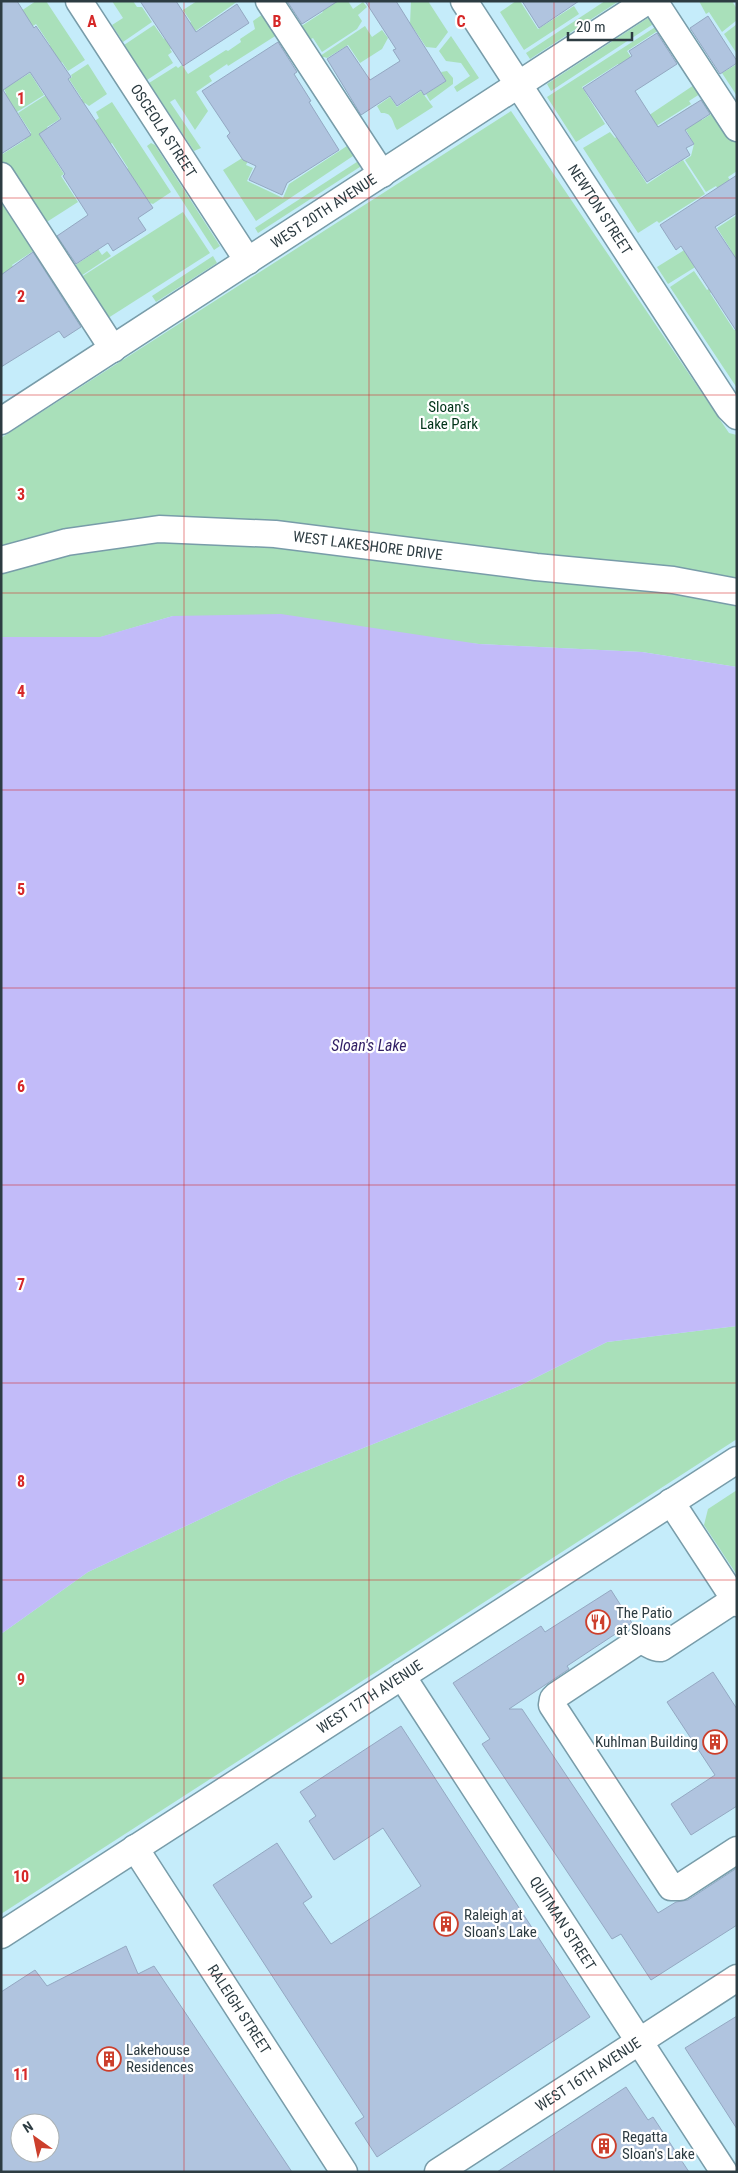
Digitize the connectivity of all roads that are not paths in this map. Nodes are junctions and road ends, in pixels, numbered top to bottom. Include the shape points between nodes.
1 (79, 1) edge
2 (269, 1) edge
3 (464, 1) edge
4 (647, 1) edge
5 (654, 1) edge
6 (519, 85) junction
7 (737, 128) edge
8 (382, 174) junction
9 (1, 176) edge
10 (248, 261) junction
11 (113, 349) junction
12 (737, 416) edge
13 (1, 421) edge
14 (1, 560) edge
15 (737, 592) edge
16 (737, 1460) edge
17 (671, 1502) junction
18 (736, 1601) edge
19 (402, 1676) junction
20 (135, 1848) junction
21 (737, 1850) edge
22 (1, 1935) edge
23 (737, 1978) edge
24 (639, 2041) junction
25 (344, 2172) edge
26 (438, 2172) edge
27 (724, 2172) edge

1 - 10 street, OSCEOLA STREET
2 - 8 street
3 - 6 street, NEWTON STREET
4 - 6 street, WEST 20TH AVENUE
5 - 7 street
6 - 8 street, WEST 20TH AVENUE
6 - 12 street, NEWTON STREET
8 - 10 street, WEST 20TH AVENUE
9 - 11 street
10 - 11 street, WEST 20TH AVENUE
11 - 13 street, WEST 20TH AVENUE
14 - 15 street, WEST LAKESHORE DRIVE via 66,542 159,529 276,534 536,567 672,580
16 - 17 street, WEST 17TH AVENUE
17 - 18 street
17 - 19 street, WEST 17TH AVENUE
18 - 21 street via 661,1648 644,1641 637,1642 557,1695 552,1705 670,1887 680,1887
19 - 20 street, WEST 17TH AVENUE
19 - 24 street, QUITMAN STREET
20 - 22 street, WEST 17TH AVENUE
20 - 25 street, RALEIGH STREET
23 - 24 street, WEST 16TH AVENUE
24 - 26 street, WEST 16TH AVENUE
24 - 27 street, QUITMAN STREET

